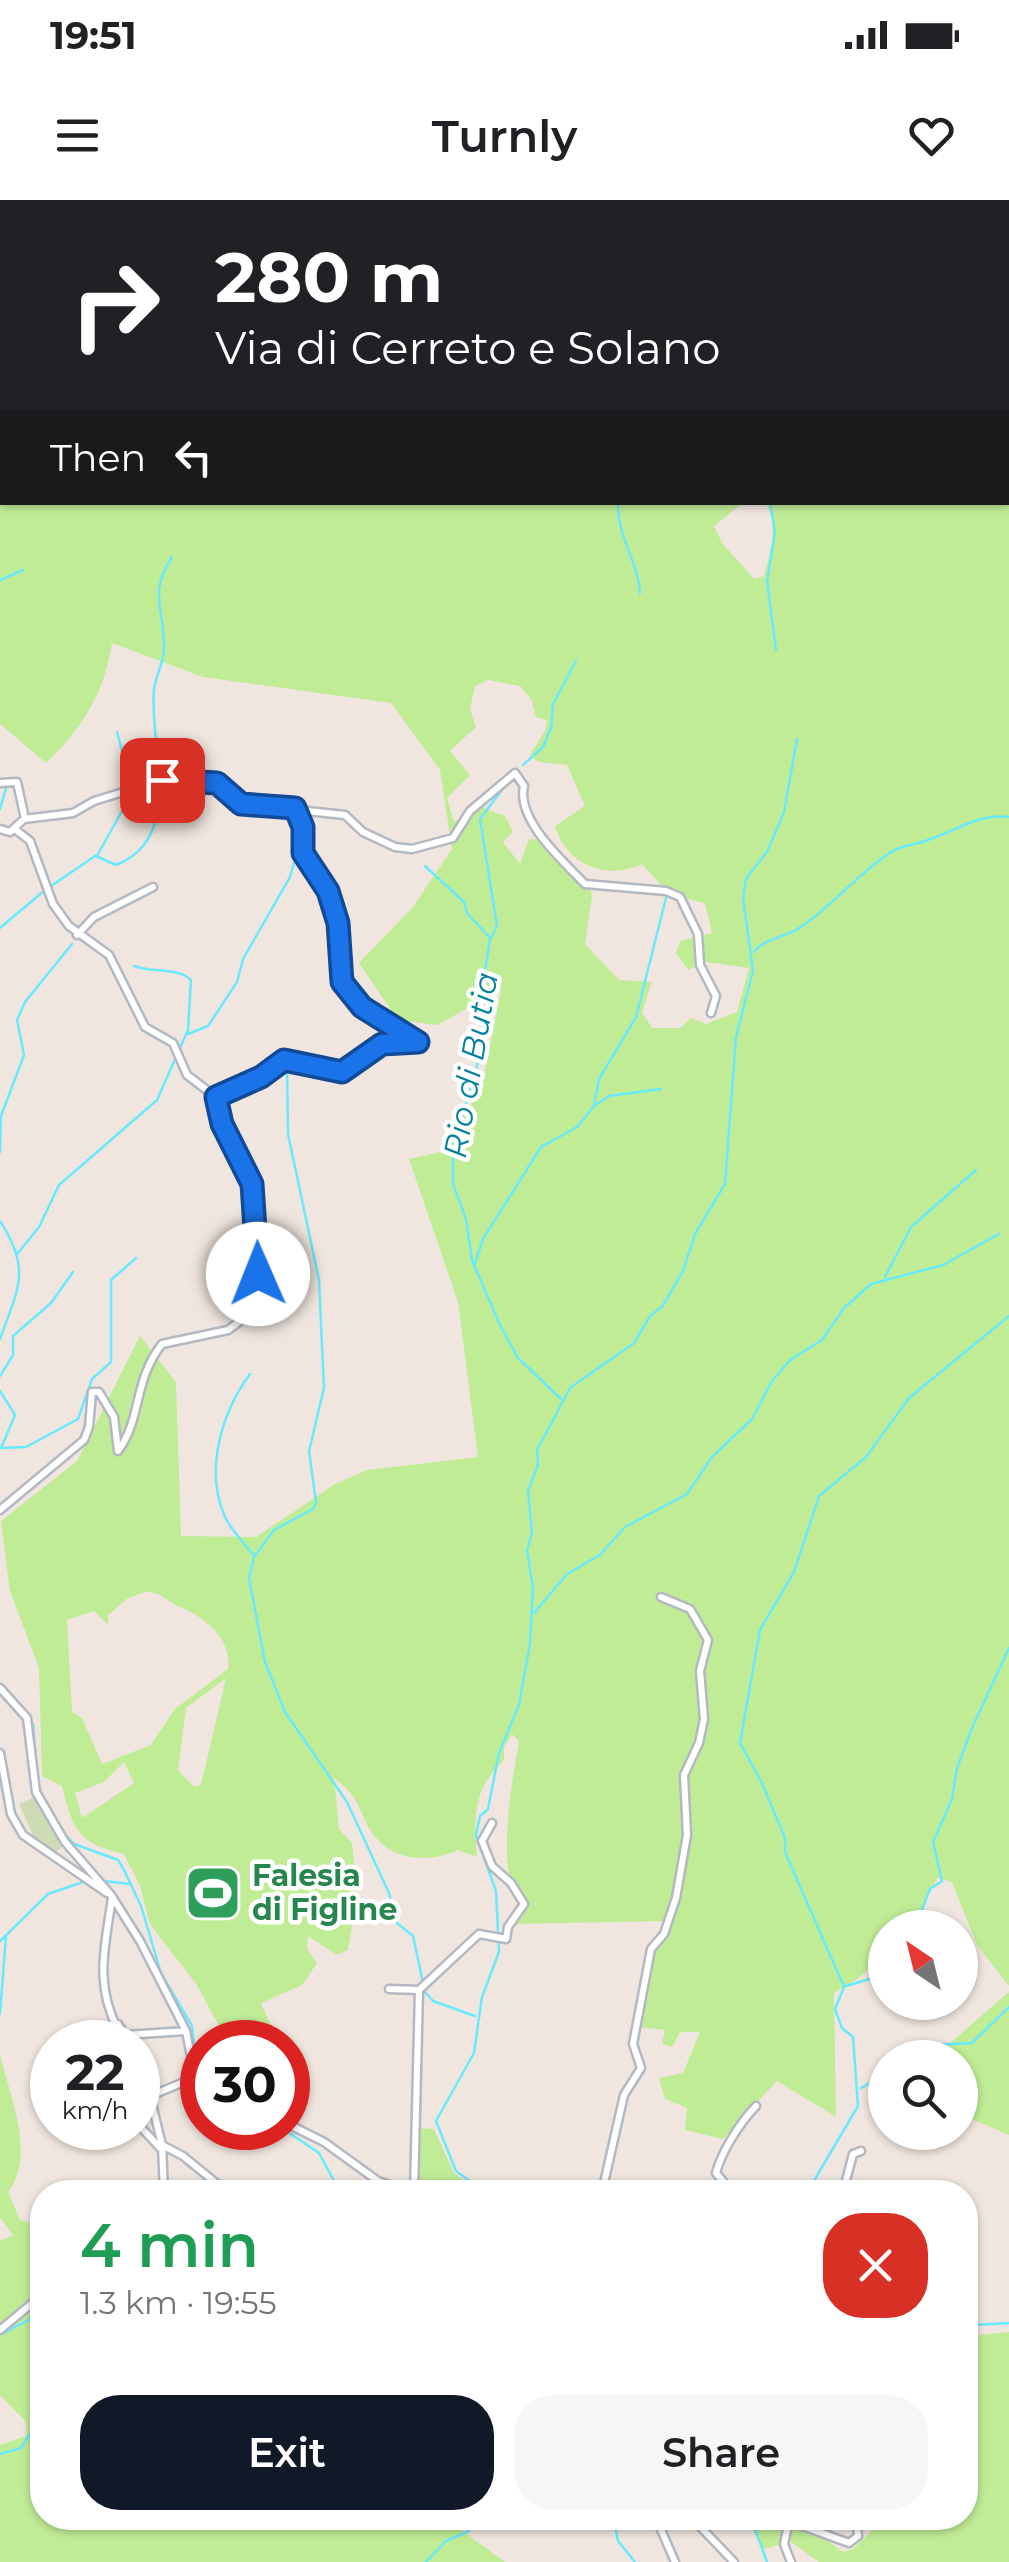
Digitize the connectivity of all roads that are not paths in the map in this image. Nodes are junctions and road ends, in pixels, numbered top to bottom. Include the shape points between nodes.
1 (0, 784) edge
2 (295, 808) junction
3 (25, 819) junction
4 (0, 830) edge
5 (16, 830) junction
6 (153, 887) dead end
7 (77, 934) junction
8 (711, 1013) dead end
9 (216, 1097) junction
10 (0, 1510) edge
11 (661, 1597) dead end
12 (0, 1688) edge
13 (0, 1753) edge
14 (492, 1824) dead end
15 (112, 1896) junction
16 (389, 1989) dead end
17 (419, 1990) junction
18 (113, 2020) edge
19 (180, 2020) edge
20 (756, 2106) dead end
21 (310, 2135) edge
22 (160, 2139) edge
23 (162, 2148) junction
24 (861, 2151) dead end
25 (163, 2180) edge
26 (212, 2180) edge
27 (377, 2180) edge
28 (412, 2180) edge
29 (605, 2180) edge
30 (722, 2180) edge
31 (846, 2180) edge
32 (30, 2304) edge
33 (0, 2330) edge
34 (661, 2530) edge
35 (703, 2530) edge
36 (787, 2530) edge
37 (815, 2530) edge
38 (857, 2530) edge
39 (675, 2562) edge
40 (734, 2562) edge
41 (792, 2562) edge

1 - 3 street via 17,782
2 - 3 street via 241,804 217,783 162,780 73,813
2 - 8 street via 344,815 372,837 412,849 453,838 470,811 515,773 524,786 522,800 547,842 585,884 666,890 680,897 716,996
2 - 9 street via 303,853 334,909 342,982 362,1007 418,1042 382,1044 342,1072 284,1060
3 - 5 street
4 - 5 street
5 - 7 street via 30,841 53,904
6 - 7 street via 94,917
7 - 9 street via 109,955 145,1026 176,1046 187,1075
9 - 10 street via 252,1184 260,1306 228,1330 162,1344 140,1379 131,1426 118,1451 114,1417 99,1392 92,1392 84,1440
11 - 29 street via 690,1609 708,1640 700,1671 704,1718 684,1775 687,1835 676,1898 644,1975 633,2044 641,2068 624,2095
12 - 15 street via 28,1718 36,1792 64,1842
13 - 15 street via 11,1814 23,1835
14 - 17 street via 482,1841 484,1853 522,1898 523,1910 506,1939 479,1934
15 - 18 street via 100,1960
15 - 19 street
16 - 17 street
17 - 28 street
20 - 30 street via 718,2165
21 - 27 street
22 - 23 street
23 - 25 street
23 - 26 street
24 - 31 street via 852,2154
32 - 33 street
34 - 39 street
35 - 40 street
36 - 41 street via 784,2544
37 - 38 street via 849,2543

